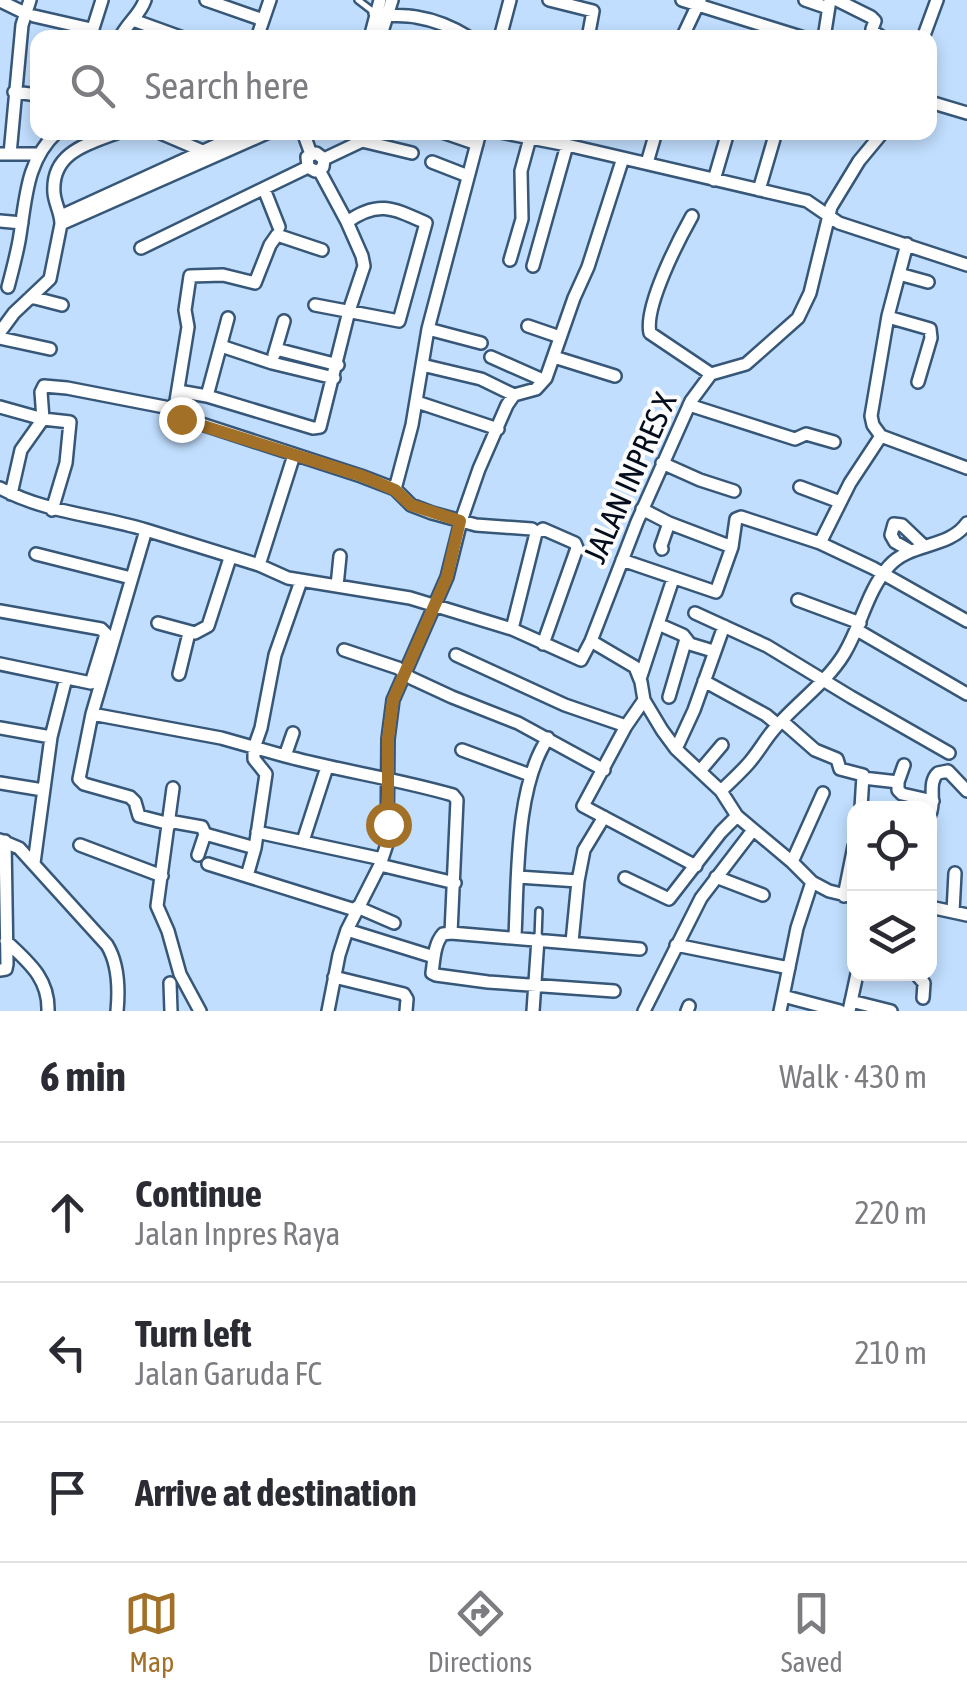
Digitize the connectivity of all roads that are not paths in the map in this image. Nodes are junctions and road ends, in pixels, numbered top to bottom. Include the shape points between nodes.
1 (30, 0) edge
2 (102, 0) edge
3 (145, 0) edge
4 (206, 0) edge
5 (270, 0) edge
6 (358, 0) edge
7 (392, 0) edge
8 (510, 0) edge
9 (548, 0) edge
10 (682, 0) edge
11 (805, 0) edge
12 (936, 0) edge
13 (0, 1) edge
14 (699, 3) edge
15 (831, 3) edge
16 (380, 10) edge
17 (30, 15) junction
18 (132, 20) junction
19 (263, 20) junction
20 (759, 23) junction
21 (81, 30) edge
22 (92, 30) edge
23 (125, 30) edge
24 (160, 30) edge
25 (260, 30) edge
26 (455, 30) edge
27 (502, 30) edge
28 (590, 30) edge
29 (686, 30) edge
30 (757, 30) edge
31 (772, 30) edge
32 (826, 30) edge
33 (874, 30) edge
34 (926, 30) edge
35 (14, 92) junction
36 (30, 93) edge
37 (937, 104) edge
38 (967, 113) edge
39 (50, 140) edge
40 (84, 140) edge
41 (99, 140) edge
42 (177, 140) edge
43 (231, 140) edge
44 (247, 140) edge
45 (306, 140) edge
46 (478, 140) edge
47 (529, 140) edge
48 (542, 140) edge
49 (654, 140) edge
50 (726, 140) edge
51 (774, 140) edge
52 (876, 140) edge
53 (567, 144) junction
54 (82, 147) junction
55 (5, 154) edge
56 (38, 154) junction
57 (209, 154) junction
58 (412, 154) dead end
59 (623, 158) junction
60 (432, 162) dead end
61 (316, 163) junction
62 (647, 163) junction
63 (468, 176) junction
64 (714, 180) junction
65 (264, 189) junction
66 (759, 190) junction
67 (828, 215) junction
68 (692, 216) dead end
69 (61, 220) junction
70 (0, 221) edge
71 (347, 222) junction
72 (22, 223) junction
73 (279, 226) dead end
74 (907, 244) junction
75 (141, 248) dead end
76 (322, 250) dead end
77 (967, 250) edge
78 (510, 260) dead end
79 (964, 264) edge
80 (533, 266) dead end
81 (899, 274) junction
82 (928, 282) dead end
83 (8, 287) dead end
84 (32, 297) junction
85 (315, 304) dead end
86 (62, 305) dead end
87 (350, 310) junction
88 (888, 317) junction
89 (228, 318) dead end
90 (284, 321) dead end
91 (528, 326) dead end
92 (428, 328) junction
93 (0, 335) edge
94 (560, 336) junction
95 (482, 342) dead end
96 (221, 346) junction
97 (50, 349) dead end
98 (276, 349) junction
99 (491, 357) dead end
100 (554, 357) junction
101 (272, 363) junction
102 (338, 365) junction
103 (422, 365) junction
104 (711, 374) junction
105 (615, 376) dead end
106 (334, 378) junction
107 (543, 380) junction
108 (918, 382) dead end
109 (184, 392) dead end
110 (514, 395) junction
111 (206, 396) junction
112 (416, 402) junction
113 (689, 405) junction
114 (0, 407) edge
115 (175, 410) junction
116 (44, 419) junction
117 (498, 428) junction
118 (882, 436) junction
119 (834, 442) dead end
120 (294, 455) junction
121 (662, 463) junction
122 (967, 468) edge
123 (800, 488) dead end
124 (395, 490) junction
125 (6, 491) edge
126 (734, 491) dead end
127 (840, 502) junction
128 (642, 509) junction
129 (52, 510) junction
130 (460, 521) junction
131 (669, 523) junction
132 (965, 528) edge
133 (146, 530) junction
134 (536, 533) junction
135 (820, 543) junction
136 (924, 546) junction
137 (732, 547) junction
138 (662, 549) dead end
139 (909, 550) junction
140 (36, 554) dead end
141 (340, 556) dead end
142 (230, 558) junction
143 (622, 560) junction
144 (259, 566) junction
145 (882, 575) junction
146 (130, 578) junction
147 (673, 579) junction
148 (301, 581) junction
149 (337, 586) junction
150 (798, 600) dead end
151 (435, 606) junction
152 (0, 607) edge
153 (695, 613) dead end
154 (967, 621) edge
155 (158, 623) dead end
156 (658, 624) junction
157 (117, 625) junction
158 (724, 626) junction
159 (858, 627) junction
160 (512, 629) junction
161 (189, 632) junction
162 (686, 639) junction
163 (591, 642) junction
164 (543, 644) junction
165 (344, 650) dead end
166 (713, 651) junction
167 (456, 655) dead end
168 (0, 664) edge
169 (179, 674) dead end
170 (406, 674) junction
171 (66, 678) junction
172 (640, 679) junction
173 (824, 679) junction
174 (704, 680) junction
175 (967, 694) edge
176 (669, 697) dead end
177 (644, 700) junction
178 (92, 714) junction
179 (780, 723) junction
180 (626, 726) junction
181 (0, 728) edge
182 (293, 733) dead end
183 (51, 737) junction
184 (548, 738) junction
185 (722, 745) dead end
186 (254, 748) junction
187 (462, 750) dead end
188 (676, 750) junction
189 (949, 752) dead end
190 (285, 756) junction
191 (904, 765) dead end
192 (327, 767) junction
193 (604, 770) junction
194 (700, 771) junction
195 (530, 775) junction
196 (864, 778) junction
197 (386, 780) junction
198 (898, 782) junction
199 (0, 783) edge
200 (174, 788) dead end
201 (43, 790) junction
202 (721, 791) junction
203 (967, 791) edge
204 (823, 793) dead end
205 (862, 801) edge
206 (916, 801) edge
207 (931, 801) edge
208 (737, 816) junction
209 (604, 817) junction
210 (170, 824) junction
211 (753, 830) junction
212 (257, 832) junction
213 (206, 834) junction
214 (2, 841) edge
215 (302, 841) junction
216 (80, 845) dead end
217 (254, 848) junction
218 (381, 862) junction
219 (792, 862) junction
220 (34, 863) junction
221 (696, 866) junction
222 (954, 873) dead end
223 (162, 876) junction
224 (247, 876) junction
225 (518, 877) junction
226 (716, 877) junction
227 (624, 878) dead end
228 (578, 881) junction
229 (812, 882) junction
230 (455, 883) junction
231 (763, 895) dead end
232 (847, 896) edge
233 (356, 909) junction
234 (937, 909) edge
235 (539, 911) dead end
236 (953, 912) junction
237 (967, 914) edge
238 (394, 923) dead end
239 (347, 930) junction
240 (451, 932) junction
241 (515, 936) junction
242 (538, 939) junction
243 (6, 941) junction
244 (572, 942) junction
245 (676, 945) junction
246 (640, 949) dead end
247 (434, 957) junction
248 (789, 968) junction
249 (0, 970) edge
250 (334, 977) junction
251 (855, 981) edge
252 (922, 981) edge
253 (170, 983) dead end
254 (536, 985) junction
255 (614, 991) dead end
256 (783, 996) junction
257 (923, 998) dead end
258 (850, 1006) edge
259 (48, 1011) edge
260 (117, 1011) edge
261 (171, 1011) edge
262 (200, 1011) edge
263 (328, 1011) edge
264 (406, 1011) edge
265 (534, 1011) edge
266 (644, 1011) edge
267 (780, 1011) edge
268 (840, 1011) edge
269 (890, 1011) edge

1 - 17 street
2 - 22 street
3 - 18 street
4 - 19 street
5 - 19 street
6 - 16 lane
7 - 16 street
8 - 27 street
9 - 28 street via 594,11
10 - 14 street
11 - 15 street
12 - 34 street
13 - 17 street
14 - 20 street
14 - 29 street
15 - 32 street
15 - 33 street via 871,17
16 - 26 street
17 - 21 street
17 - 35 street
18 - 23 street
18 - 24 street
19 - 25 street
20 - 30 street
20 - 31 street
35 - 36 street
35 - 55 street
37 - 38 street
39 - 56 street
40 - 54 street
41 - 54 street
42 - 57 street
43 - 57 street
44 - 57 street
45 - 61 street
46 - 63 street
47 - 78 street via 521,171 522,219
48 - 53 street
49 - 62 street
50 - 64 street
51 - 66 street
52 - 67 street, JALAN INPRES X
53 - 59 street
53 - 80 street
54 - 69 street via 61,160 56,173
55 - 56 street
56 - 72 street
57 - 69 street
58 - 61 street via 362,141
59 - 62 street
59 - 94 street
60 - 63 street
61 - 65 street
61 - 71 street
62 - 64 street
63 - 92 street
64 - 66 street
65 - 73 street
65 - 75 street
66 - 67 street via 807,201
67 - 74 street
67 - 104 street, JALAN INPRES X via 798,318 746,364
68 - 104 street via 648,323 650,333
69 - 84 street via 50,279
70 - 72 street
71 - 87 street via 364,266
71 - 87 street via 377,207 426,226 399,321
72 - 83 street
74 - 79 street
74 - 81 street
76 - 115 street via 277,235 255,283 222,275 189,278
77 - 79 street
81 - 82 street
81 - 88 street
84 - 86 street
84 - 93 street
85 - 87 street
87 - 102 street
88 - 108 street via 932,333
88 - 118 street via 871,416
89 - 96 street
90 - 98 street
91 - 94 street
92 - 95 street
92 - 103 street
93 - 97 street
94 - 100 street
96 - 101 street
96 - 111 street
98 - 101 street
98 - 102 street
99 - 107 street
100 - 105 street
100 - 107 street
101 - 106 street
102 - 106 street
103 - 110 street
103 - 112 street
104 - 113 street, JALAN INPRES X
106 - 111 street via 317,428
107 - 110 street
109 - 111 street
110 - 117 street
112 - 117 street
112 - 124 street
113 - 119 street via 795,440 806,434
113 - 121 street, JALAN INPRES X
114 - 116 street
115 - 116 street via 44,386
115 - 120 street via 181,419
116 - 125 street via 21,450
116 - 129 street via 70,423
117 - 130 street
118 - 122 street
118 - 127 street
120 - 124 street
120 - 144 street
121 - 126 street
121 - 128 street, JALAN INPRES X
123 - 127 street
124 - 130 street via 411,505
125 - 129 street
127 - 135 street
128 - 131 street
128 - 143 street, JALAN INPRES X
129 - 133 street
130 - 134 street
130 - 151 street
131 - 137 street
131 - 138 street
132 - 136 street
133 - 142 street
133 - 146 street
134 - 160 street
134 - 164 street via 543,529 578,548
135 - 137 street via 741,516
135 - 145 street
136 - 139 street
136 - 139 street via 898,522 891,535
137 - 147 street via 716,592
139 - 145 street
140 - 146 street
141 - 149 street
142 - 144 street
142 - 161 street via 208,626
143 - 147 street
143 - 163 street, JALAN INPRES X
144 - 148 street
145 - 154 street
145 - 159 street
146 - 157 street
147 - 156 street
148 - 149 street
148 - 186 street
149 - 151 street
150 - 159 street
151 - 160 street
151 - 170 street
152 - 157 street
152 - 171 street via 104,630 93,681
153 - 158 street
155 - 161 street
156 - 162 street
156 - 172 street
157 - 178 street
158 - 166 street
158 - 173 street
159 - 173 street
159 - 175 street
160 - 164 street
161 - 169 street
162 - 166 street
162 - 176 street
163 - 164 street via 581,660
163 - 172 street via 635,667
165 - 170 street
166 - 174 street
167 - 180 street
168 - 171 street
170 - 184 street
170 - 197 street via 391,710
171 - 183 street
172 - 177 street
173 - 179 street
173 - 189 street
174 - 179 street
174 - 188 street
177 - 180 street
177 - 188 street
178 - 186 street
178 - 210 street via 80,782 130,797 139,816
179 - 196 street via 837,758 840,769
179 - 202 street
180 - 193 street
181 - 183 street
182 - 190 street
183 - 201 street
184 - 193 street
184 - 195 street
185 - 194 street
186 - 190 street
186 - 212 street via 254,760 266,774
187 - 195 street
188 - 194 street
190 - 192 street
191 - 198 street
192 - 197 street
192 - 215 street
193 - 209 street via 584,806
194 - 202 street
195 - 225 street
196 - 198 street
196 - 205 street
197 - 218 street
197 - 230 street via 457,800
198 - 206 street via 898,790
199 - 201 street
200 - 210 street
201 - 220 street
202 - 208 street
203 - 207 street via 948,772 938,773
204 - 219 street
208 - 211 street
208 - 221 street
209 - 221 street
209 - 228 street via 584,850
210 - 213 street via 202,827
210 - 223 street
211 - 219 street
211 - 226 street
212 - 215 street
212 - 217 street
213 - 217 street
213 - 224 street via 203,859
214 - 220 street
214 - 243 street
215 - 218 street
216 - 223 street
217 - 224 street
218 - 230 street
218 - 233 street
219 - 229 street
220 - 260 street via 112,954
221 - 227 street via 669,899
222 - 236 street
223 - 262 street via 158,912
224 - 233 street
225 - 228 street
225 - 241 street
226 - 231 street
226 - 245 street
228 - 244 street
229 - 232 street
229 - 248 street
230 - 240 street
233 - 238 street
233 - 239 street
234 - 236 street
235 - 242 lane
236 - 237 street
239 - 247 street
239 - 250 street
240 - 241 street
240 - 247 street via 438,939
241 - 242 street
242 - 244 street
242 - 254 street
243 - 249 street via 7,964
243 - 259 street via 43,981
244 - 246 street
245 - 248 street
245 - 266 street
247 - 254 street via 436,975
248 - 256 street
250 - 263 street
250 - 264 street via 404,994
251 - 258 street
252 - 257 street
253 - 261 street
254 - 255 street
254 - 265 street
256 - 267 street
256 - 268 street
258 - 269 street

